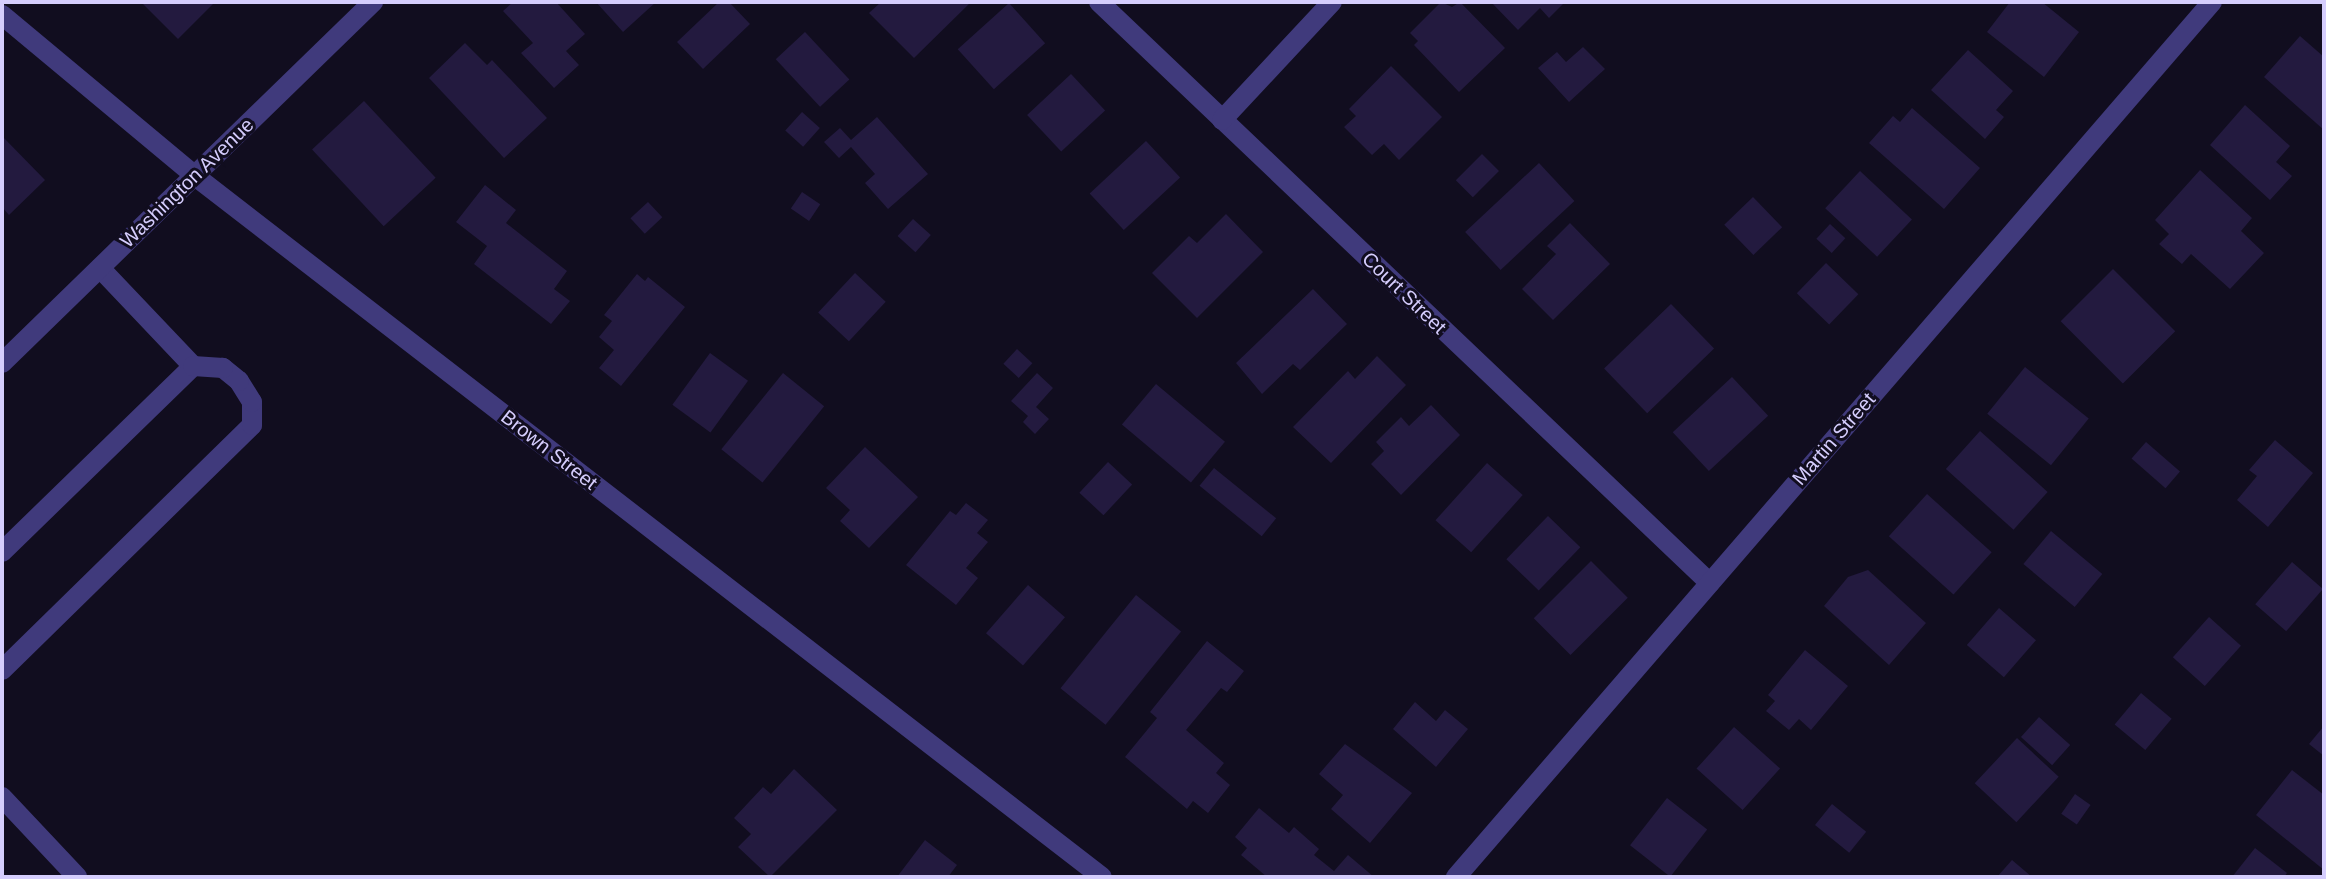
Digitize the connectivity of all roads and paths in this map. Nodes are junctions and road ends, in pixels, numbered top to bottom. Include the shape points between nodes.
1 (373, 2) edge
2 (1099, 2) edge
3 (1332, 2) edge
4 (2212, 2) edge
5 (2, 15) edge
6 (1222, 120) junction
7 (195, 176) junction
8 (100, 268) junction
9 (2, 363) edge
10 (193, 366) junction
11 (2, 552) edge
12 (1710, 583) junction
13 (2, 670) edge
14 (2, 797) edge
15 (77, 877) edge
16 (1102, 877) edge
17 (1456, 877) edge

1 - 7 street, Washington Avenue
2 - 6 street, Court Street
3 - 6 street
4 - 12 street, Martin Street
5 - 7 street, Brown Street
6 - 12 street, Court Street
7 - 8 street, Washington Avenue
7 - 16 street, Brown Street
8 - 9 street, Washington Avenue
8 - 10 street
10 - 11 street
10 - 13 street via 223,368 239,381 252,402 252,425
12 - 17 street, Martin Street
14 - 15 street

